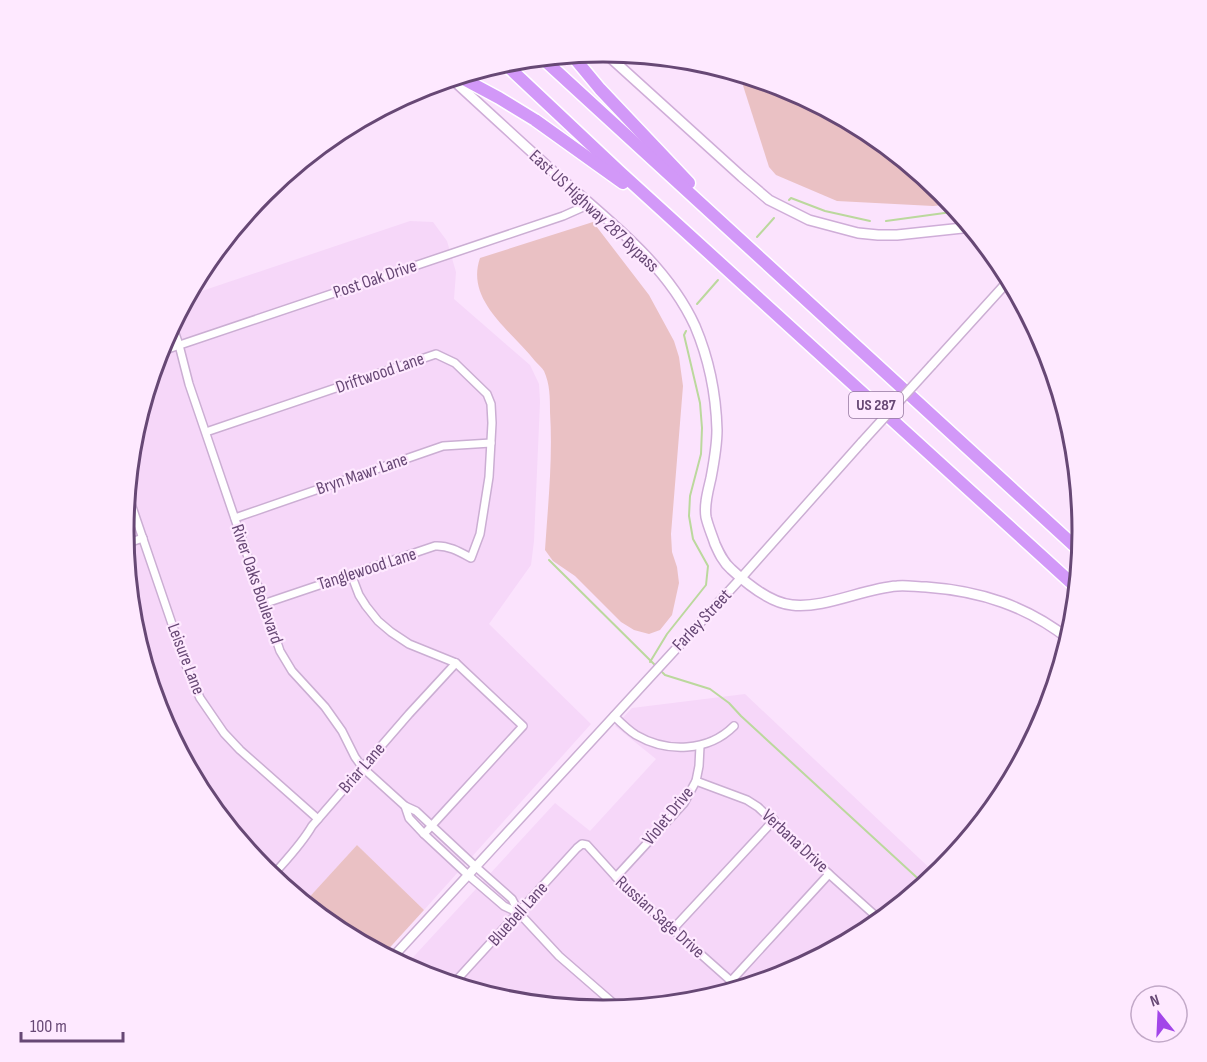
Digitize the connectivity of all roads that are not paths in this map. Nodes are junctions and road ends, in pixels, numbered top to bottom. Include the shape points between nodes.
1 (615, 62) edge
2 (578, 63) edge
3 (550, 65) edge
4 (513, 71) edge
5 (468, 81) edge
6 (458, 84) edge
7 (590, 204) junction
8 (675, 220) junction
9 (721, 223) junction
10 (962, 228) edge
11 (1004, 286) edge
12 (176, 337) edge
13 (179, 345) junction
14 (171, 348) edge
15 (206, 432) junction
16 (491, 442) junction
17 (135, 514) edge
18 (235, 518) junction
19 (143, 538) junction
20 (134, 541) edge
21 (1073, 541) edge
22 (471, 558) joint
23 (351, 574) junction
24 (742, 577) junction
25 (1070, 582) edge
26 (263, 604) junction
27 (1061, 634) edge
28 (456, 663) junction
29 (614, 716) junction
30 (734, 726) dead end
31 (700, 746) junction
32 (363, 768) junction
33 (696, 781) junction
34 (405, 806) junction
35 (318, 819) junction
36 (774, 820) junction
37 (433, 826) junction
38 (424, 834) junction
39 (582, 844) joint
40 (476, 867) junction
41 (278, 869) edge
42 (829, 873) junction
43 (468, 875) junction
44 (616, 878) junction
45 (519, 913) junction
46 (874, 914) edge
47 (673, 930) junction
48 (397, 952) edge
49 (459, 978) edge
50 (731, 981) joint
51 (609, 1000) edge

1 - 10 main road via 769,200 809,220 878,235
2 - 9 highway via 712,206
3 - 9 highway, US 287
4 - 8 highway, US 287
5 - 8 highway via 535,120
6 - 7 main road, East US Highway 287 Bypass
7 - 13 street, Post Oak Drive
7 - 24 main road, East US Highway 287 Bypass via 656,267 695,327 710,370 717,430 706,516 720,555
8 - 25 highway, US 287
9 - 21 highway, US 287
11 - 24 street, Farley Street, bridge
12 - 13 street, River Oaks Boulevard
13 - 14 street, Post Oak Drive
13 - 15 street, River Oaks Boulevard
15 - 16 street, Driftwood Lane via 436,354 455,363 487,394 492,415
15 - 18 street, River Oaks Boulevard
16 - 18 street, Bryn Mawr Lane via 443,446
16 - 22 street, Driftwood Lane via 480,534
17 - 19 street, Leisure Lane
18 - 26 street, River Oaks Boulevard
19 - 20 street
19 - 35 street, Leisure Lane via 200,698 240,750
22 - 23 street, Tanglewood Lane via 435,546
23 - 26 street, Tanglewood Lane
23 - 28 street via 359,595 378,621 409,644
24 - 27 main road, East US Highway 287 Bypass via 764,595 793,605 899,586 951,589 1008,603
24 - 29 street, Farley Street
26 - 32 street, River Oaks Boulevard via 287,664 325,707
28 - 32 street, Briar Lane
28 - 37 street via 523,726
29 - 31 street via 651,742
29 - 40 street, Farley Street
30 - 31 street
31 - 33 street, Violet Drive
32 - 34 street, River Oaks Boulevard
32 - 35 street, Briar Lane
33 - 36 street, Verbana Drive via 747,800
33 - 44 street, Violet Drive via 684,803
34 - 37 street, River Oaks Boulevard
34 - 38 street, River Oaks Boulevard via 409,818
35 - 41 street, Briar Lane
36 - 42 street, Verbana Drive
36 - 47 street
37 - 38 street
37 - 40 street, River Oaks Boulevard
38 - 43 street, River Oaks Boulevard
39 - 44 street, Russian Sage Drive
39 - 45 street, Bluebell Lane
40 - 43 street, Farley Street
40 - 45 street, River Oaks Boulevard via 512,899
42 - 46 street, Verbana Drive
42 - 50 street
43 - 45 street, River Oaks Boulevard via 504,906
43 - 48 street, Farley Street
44 - 47 street, Russian Sage Drive
45 - 49 street, Bluebell Lane
45 - 51 street, River Oaks Boulevard via 559,956
47 - 50 street, Russian Sage Drive

